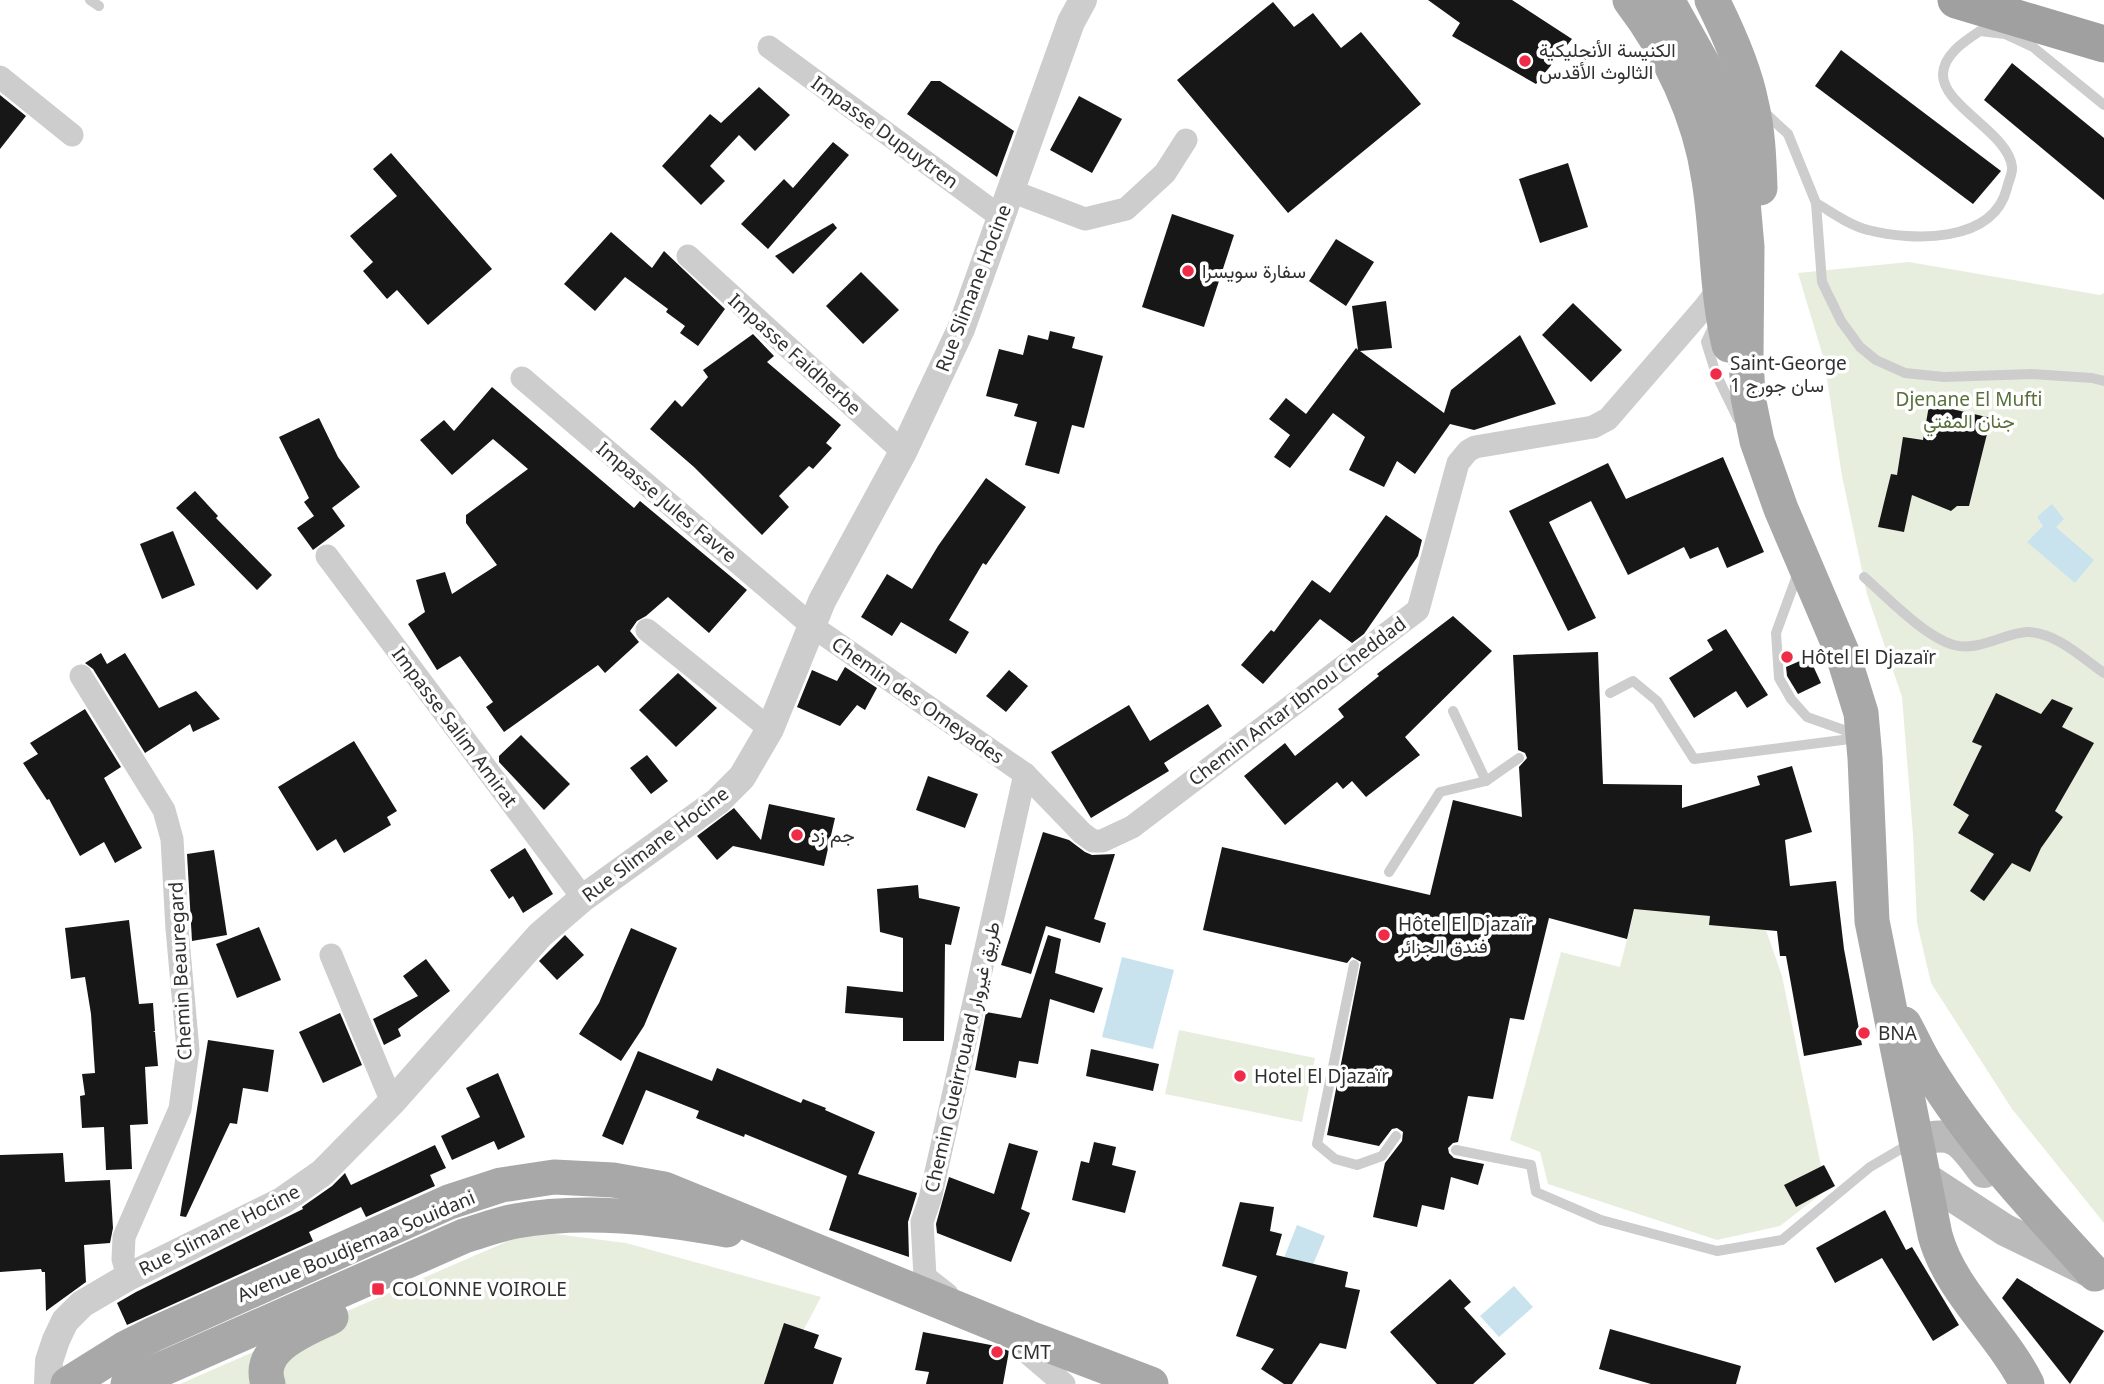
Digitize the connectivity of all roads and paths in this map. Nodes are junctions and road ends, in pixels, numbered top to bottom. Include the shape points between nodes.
1 (1083, 0) edge
2 (1630, 0) edge
3 (1667, 0) edge
4 (1712, 0) edge
5 (1956, 0) edge
6 (2032, 0) edge
7 (2104, 23) edge
8 (2104, 44) edge
9 (769, 47) dead end
10 (0, 77) edge
11 (1751, 100) junction
12 (2104, 105) edge
13 (72, 135) dead end
14 (1186, 140) dead end
15 (1011, 191) junction
16 (1816, 204) junction
17 (1002, 218) junction
18 (688, 256) dead end
19 (1722, 296) junction
20 (522, 378) dead end
21 (2104, 381) edge
22 (1748, 397) junction
23 (902, 452) junction
24 (1767, 471) junction
25 (327, 555) dead end
26 (1803, 559) junction
27 (1864, 577) dead end
28 (812, 626) junction
29 (647, 631) dead end
30 (2104, 673) edge
31 (80, 676) dead end
32 (1610, 693) dead end
33 (1454, 711) dead end
34 (769, 729) junction
35 (1864, 737) junction
36 (1519, 758) dead end
37 (1025, 774) junction
38 (1486, 781) junction
39 (1389, 872) dead end
40 (583, 898) junction
41 (331, 955) dead end
42 (1879, 963) junction
43 (1354, 965) dead end
44 (392, 1102) junction
45 (1396, 1136) dead end
46 (1917, 1140) junction
47 (1456, 1150) dead end
48 (1922, 1176) junction
49 (450, 1242) junction
50 (792, 1242) junction
51 (128, 1277) junction
52 (2099, 1277) edge
53 (976, 1315) junction
54 (1027, 1337) junction
55 (48, 1384) edge
56 (68, 1384) edge
57 (128, 1384) edge
58 (268, 1384) edge
59 (1063, 1384) edge
60 (1152, 1384) edge
61 (2026, 1384) edge

1 - 15 street, Rue Slimane Hocine
2 - 19 main road via 1675,76 1701,141
3 - 22 main road via 1704,66 1738,161 1747,247
4 - 11 main road
5 - 8 highway
6 - 7 highway
9 - 17 street, Impasse Dupuytren
10 - 13 street
11 - 16 lane via 1788,134
11 - 22 main road via 1758,139 1762,240 1758,338
12 - 16 lane via 2033,47 2005,34 1980,31 1960,44 1948,59 1943,76 1951,95 2001,143 2012,167 2004,200 1989,217 1947,236 1895,236 1864,230
14 - 15 street via 1165,173 1126,209 1085,219
15 - 17 street, Rue Slimane Hocine
16 - 21 lane via 1822,282 1841,321 1875,360 1905,373 1944,377 2032,374
17 - 23 street, Rue Slimane Hocine via 961,329
18 - 23 street, Impasse Faidherbe
19 - 22 main road via 1728,342
19 - 24 lane via 1706,342 1716,374
19 - 37 street, Chemin Antar Ibnou Cheddad via 1704,308 1608,419 1592,427 1468,451 1458,463 1418,610 1132,827 1093,841
20 - 28 street, Impasse Jules Favre
22 - 24 main road
23 - 28 street, Rue Slimane Hocine
24 - 26 main road
25 - 40 street, Impasse Salim Amirat
26 - 35 main road via 1851,675
26 - 35 lane via 1776,633 1779,678 1807,717
27 - 30 lane via 1935,638 1957,646 1977,645 2026,632 2063,643
28 - 34 street, Rue Slimane Hocine
28 - 37 street, Chemin des Omeyades
29 - 34 street
31 - 51 street, Chemin Beauregard via 164,810 172,839 188,1050 180,1110 124,1237
32 - 35 lane via 1633,681 1657,701 1695,759
33 - 38 lane
34 - 40 street, Rue Slimane Hocine via 742,777 718,801
35 - 42 main road via 1869,892
36 - 38 lane
37 - 53 street, Chemin Gueirrouard طريق غيروار via 922,1222 925,1277
38 - 39 lane via 1440,792
40 - 44 street, Rue Slimane Hocine via 540,935
41 - 44 street
42 - 46 main road
42 - 52 main road via 1899,1015 1931,1073 2002,1169
43 - 45 lane via 1317,1144 1335,1159 1357,1165 1382,1156
44 - 51 street, Rue Slimane Hocine via 322,1173 282,1201
46 - 47 lane via 1870,1167 1782,1241 1717,1251 1601,1220 1536,1192 1531,1165
46 - 48 main road
46 - 52 main road via 1938,1135 1957,1141 2017,1211
48 - 52 main road via 2005,1230
48 - 61 main road via 1943,1258
49 - 50 main road, Avenue Boudjemaa Souidani via 516,1221 566,1216 653,1218
49 - 57 main road, Avenue Boudjemaa Souidani
49 - 58 main road via 414,1274 290,1338 268,1360
50 - 53 main road
50 - 56 main road, Avenue Boudjemaa Souidani via 664,1189 614,1180 554,1177 501,1185 449,1202 154,1334
51 - 55 street, Rue Slimane Hocine via 82,1304 65,1321 50,1361
53 - 54 main road
54 - 59 street via 1030,1355
54 - 60 main road

